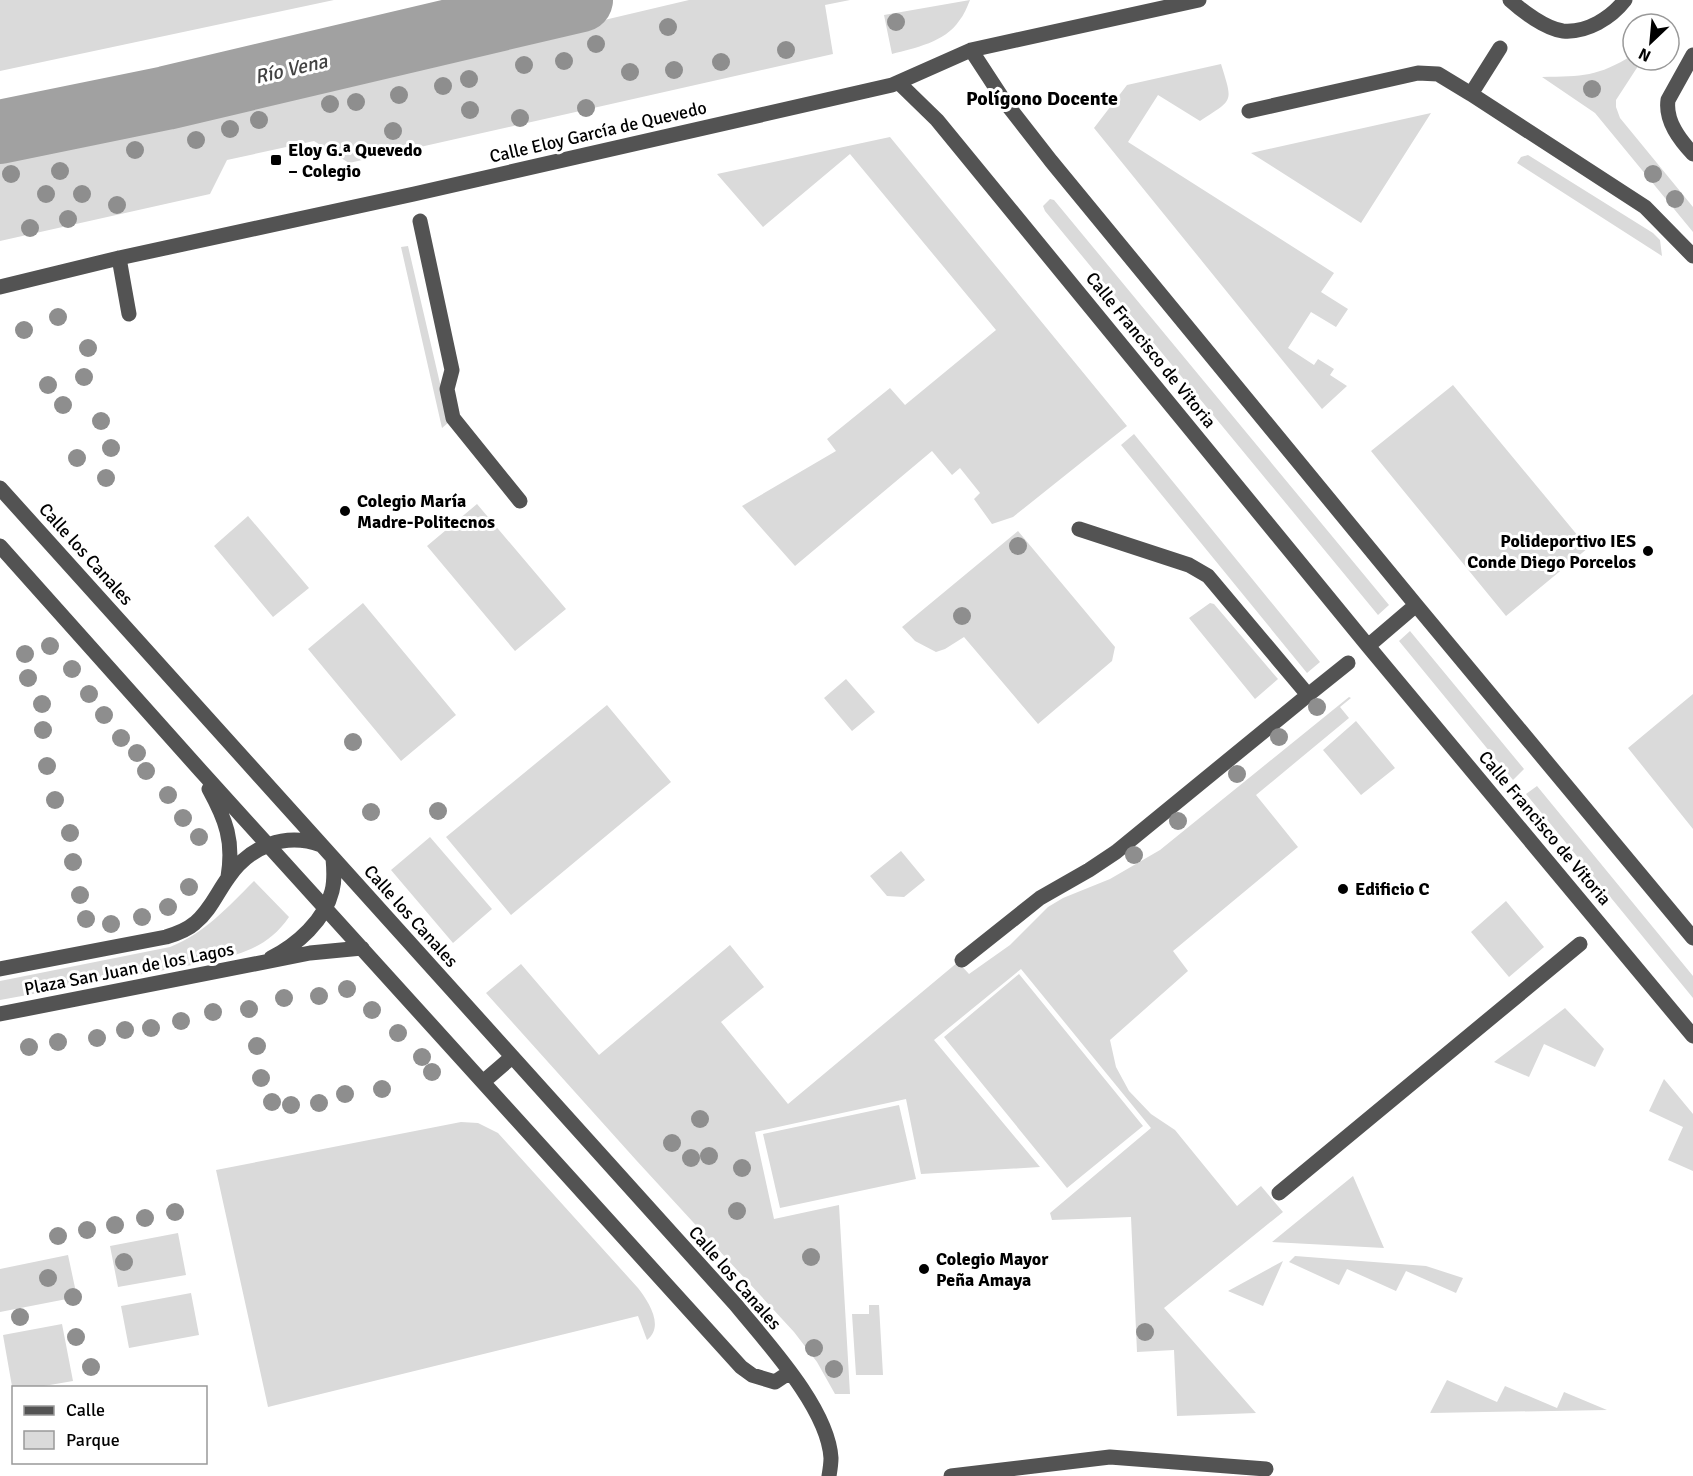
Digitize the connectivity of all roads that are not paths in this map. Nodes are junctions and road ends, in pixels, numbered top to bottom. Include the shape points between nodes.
1 (1199, 0) edge
2 (1510, 0) edge
3 (1625, 0) edge
4 (1500, 48) dead end
5 (971, 50) junction
6 (1693, 55) edge
7 (899, 83) junction
8 (1471, 94) junction
9 (1249, 111) dead end
10 (1693, 154) edge
11 (420, 221) dead end
12 (1693, 256) edge
13 (119, 258) junction
14 (0, 287) edge
15 (129, 314) dead end
16 (0, 488) edge
17 (520, 501) dead end
18 (1079, 530) dead end
19 (0, 546) edge
20 (1416, 605) junction
21 (1368, 646) junction
22 (1348, 663) dead end
23 (1308, 695) junction
24 (200, 770) junction
25 (267, 844) junction
26 (321, 845) junction
27 (333, 858) junction
28 (228, 877) junction
29 (326, 907) junction
30 (1693, 938) edge
31 (1580, 944) dead end
32 (362, 948) junction
33 (962, 960) dead end
34 (265, 962) junction
35 (0, 969) edge
36 (0, 1014) edge
37 (1693, 1036) edge
38 (512, 1057) junction
39 (483, 1082) junction
40 (1279, 1193) dead end
41 (790, 1372) junction
42 (1266, 1469) dead end
43 (829, 1476) edge
44 (951, 1476) edge

1 - 5 street, Calle Eloy García de Quevedo
2 - 3 street via 1523,12 1563,31 1590,28
4 - 8 street
5 - 7 street, Calle Eloy García de Quevedo
5 - 20 street via 1051,161
6 - 10 street via 1667,108 1682,142
7 - 13 street, Calle Eloy García de Quevedo
7 - 21 street, Calle Francisco de Vitoria via 937,120
8 - 9 street via 1438,74 1418,73
8 - 12 street via 1645,207
11 - 17 street via 452,370 447,389 453,418
13 - 14 street, Calle Eloy García de Quevedo
13 - 15 street
16 - 26 street, Calle los Canales
18 - 23 street via 1190,565 1208,576
19 - 24 street
20 - 21 street
20 - 30 street
21 - 37 street, Calle Francisco de Vitoria
22 - 23 street
23 - 33 street via 1116,852 1040,898
24 - 25 street
24 - 28 street, Plaza San Juan de los Lagos via 230,837
25 - 26 street, Plaza San Juan de los Lagos via 293,839
25 - 28 street, Plaza San Juan de los Lagos
25 - 29 street
26 - 27 street, Calle los Canales
27 - 29 street, Plaza San Juan de los Lagos via 333,884
27 - 38 street, Calle los Canales
28 - 35 street, Plaza San Juan de los Lagos via 207,910 181,932
29 - 32 street
29 - 34 street, Plaza San Juan de los Lagos via 302,936
31 - 40 street
32 - 34 street, Plaza San Juan de los Lagos
32 - 39 street
34 - 36 street, Plaza San Juan de los Lagos
38 - 39 street
38 - 41 street, Calle los Canales via 736,1305
39 - 41 street via 741,1367 775,1382
41 - 43 street, Calle los Canales via 828,1439
42 - 44 street via 1110,1457

